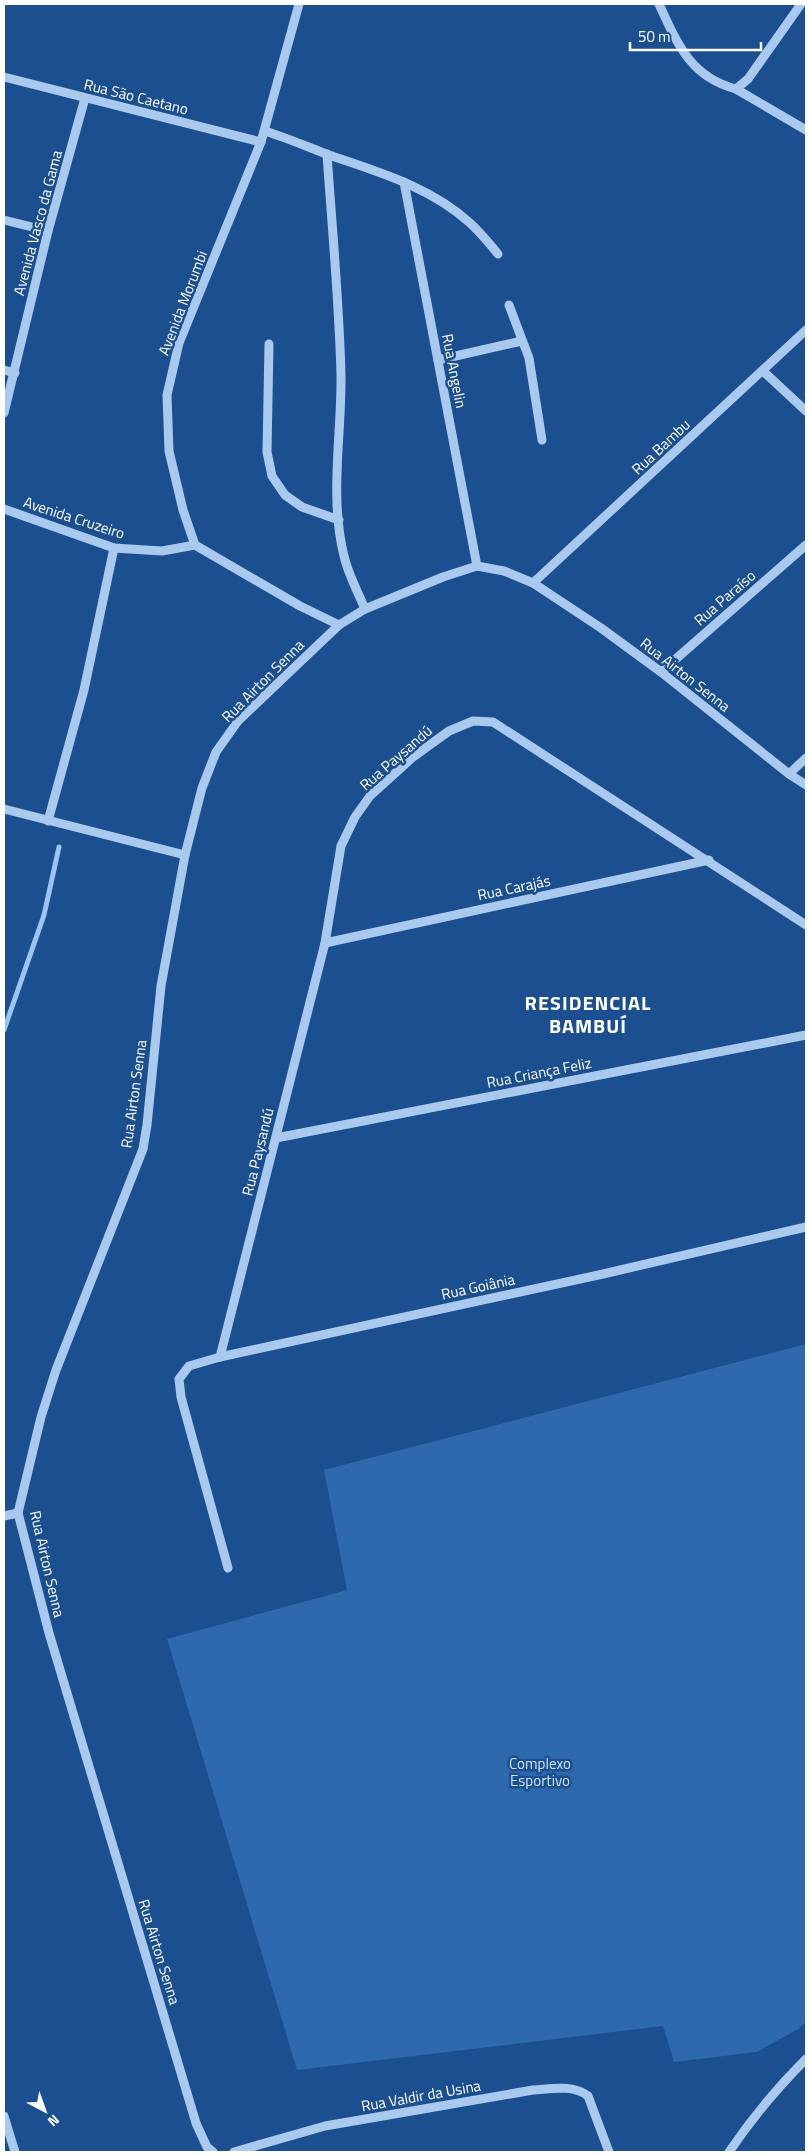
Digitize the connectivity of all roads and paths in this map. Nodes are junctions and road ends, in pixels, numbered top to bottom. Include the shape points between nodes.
1 (299, 4) edge
2 (659, 4) edge
3 (801, 4) edge
4 (4, 77) edge
5 (736, 88) junction
6 (85, 98) junction
7 (806, 130) edge
8 (265, 131) junction
9 (261, 142) junction
10 (326, 154) junction
11 (404, 182) junction
12 (4, 220) edge
13 (48, 231) junction
14 (498, 254) dead end
15 (509, 305) dead end
16 (806, 330) edge
17 (522, 341) junction
18 (269, 344) dead end
19 (438, 360) junction
20 (4, 370) edge
21 (763, 371) junction
22 (15, 373) junction
23 (806, 411) edge
24 (4, 413) edge
25 (542, 440) dead end
26 (4, 509) edge
27 (339, 520) junction
28 (195, 545) junction
29 (806, 545) edge
30 (114, 548) junction
31 (477, 566) junction
32 (534, 583) junction
33 (365, 609) junction
34 (340, 625) junction
35 (661, 672) junction
36 (806, 758) edge
37 (789, 774) junction
38 (806, 785) edge
39 (4, 809) edge
40 (48, 821) junction
41 (185, 855) junction
42 (709, 860) junction
43 (806, 925) edge
44 (325, 943) junction
45 (806, 1035) edge
46 (276, 1138) junction
47 (806, 1227) edge
48 (220, 1357) junction
49 (18, 1513) junction
50 (4, 1516) edge
51 (228, 1568) dead end
52 (806, 2060) edge
53 (4, 2116) edge
54 (15, 2152) edge
55 (213, 2152) edge
56 (234, 2152) edge
57 (609, 2152) edge
58 (729, 2152) edge

1 - 8 street, Avenida Morumbi
2 - 5 street via 680,48 695,66 718,84
3 - 5 street via 748,79
4 - 6 street, Rua São Caetano
5 - 7 street
6 - 9 street, Rua São Caetano
6 - 13 street, Avenida Vasco da Gama
8 - 9 street, Avenida Morumbi
8 - 10 street
9 - 28 street, Avenida Morumbi via 179,343 167,395 169,451
10 - 11 street
10 - 27 street via 339,316
11 - 14 street via 437,199 469,222
11 - 19 street, Rua Angelin
12 - 13 street
13 - 22 street, Avenida Vasco da Gama
15 - 17 street
16 - 21 street, Rua Bambu
17 - 19 street
17 - 25 street via 529,358
18 - 27 street via 267,452 272,476 285,495 302,507
19 - 31 street, Rua Angelin
20 - 22 street
21 - 23 street
21 - 32 street, Rua Bambu
22 - 24 street, Avenida Vasco da Gama
26 - 30 street, Avenida Cruzeiro
27 - 33 street via 344,556
28 - 30 street, Avenida Cruzeiro via 162,550
28 - 34 street via 300,606
29 - 35 street, Rua Paraíso
30 - 40 street via 84,690
31 - 32 street, Rua Airton Senna via 504,571
31 - 33 street, Rua Airton Senna
32 - 35 street, Rua Airton Senna
33 - 34 street, Rua Airton Senna
34 - 41 street, Rua Airton Senna via 238,721 216,752 202,788
35 - 37 street, Rua Airton Senna
36 - 37 street
37 - 38 street, Rua Airton Senna
39 - 40 street
40 - 41 street
41 - 49 street, Rua Airton Senna via 161,986 143,1148 56,1370
42 - 43 street, Rua Paysandú
42 - 44 street, Rua Carajás
42 - 44 street, Rua Paysandú via 493,722 473,721 449,731 413,757 370,796 355,817 341,846
44 - 46 street, Rua Paysandú
45 - 46 street, Rua Criança Feliz
46 - 48 street, Rua Paysandú
47 - 48 street, Rua Goiânia
48 - 51 street, Rua Goiânia via 189,1366 179,1378 181,1396
49 - 50 street
49 - 55 street, Rua Airton Senna via 50,1633 196,2123 207,2147
52 - 58 street via 759,2109
53 - 54 street
56 - 57 street, Rua Valdir da Usina via 325,2126 533,2090 572,2089 584,2093 591,2100

